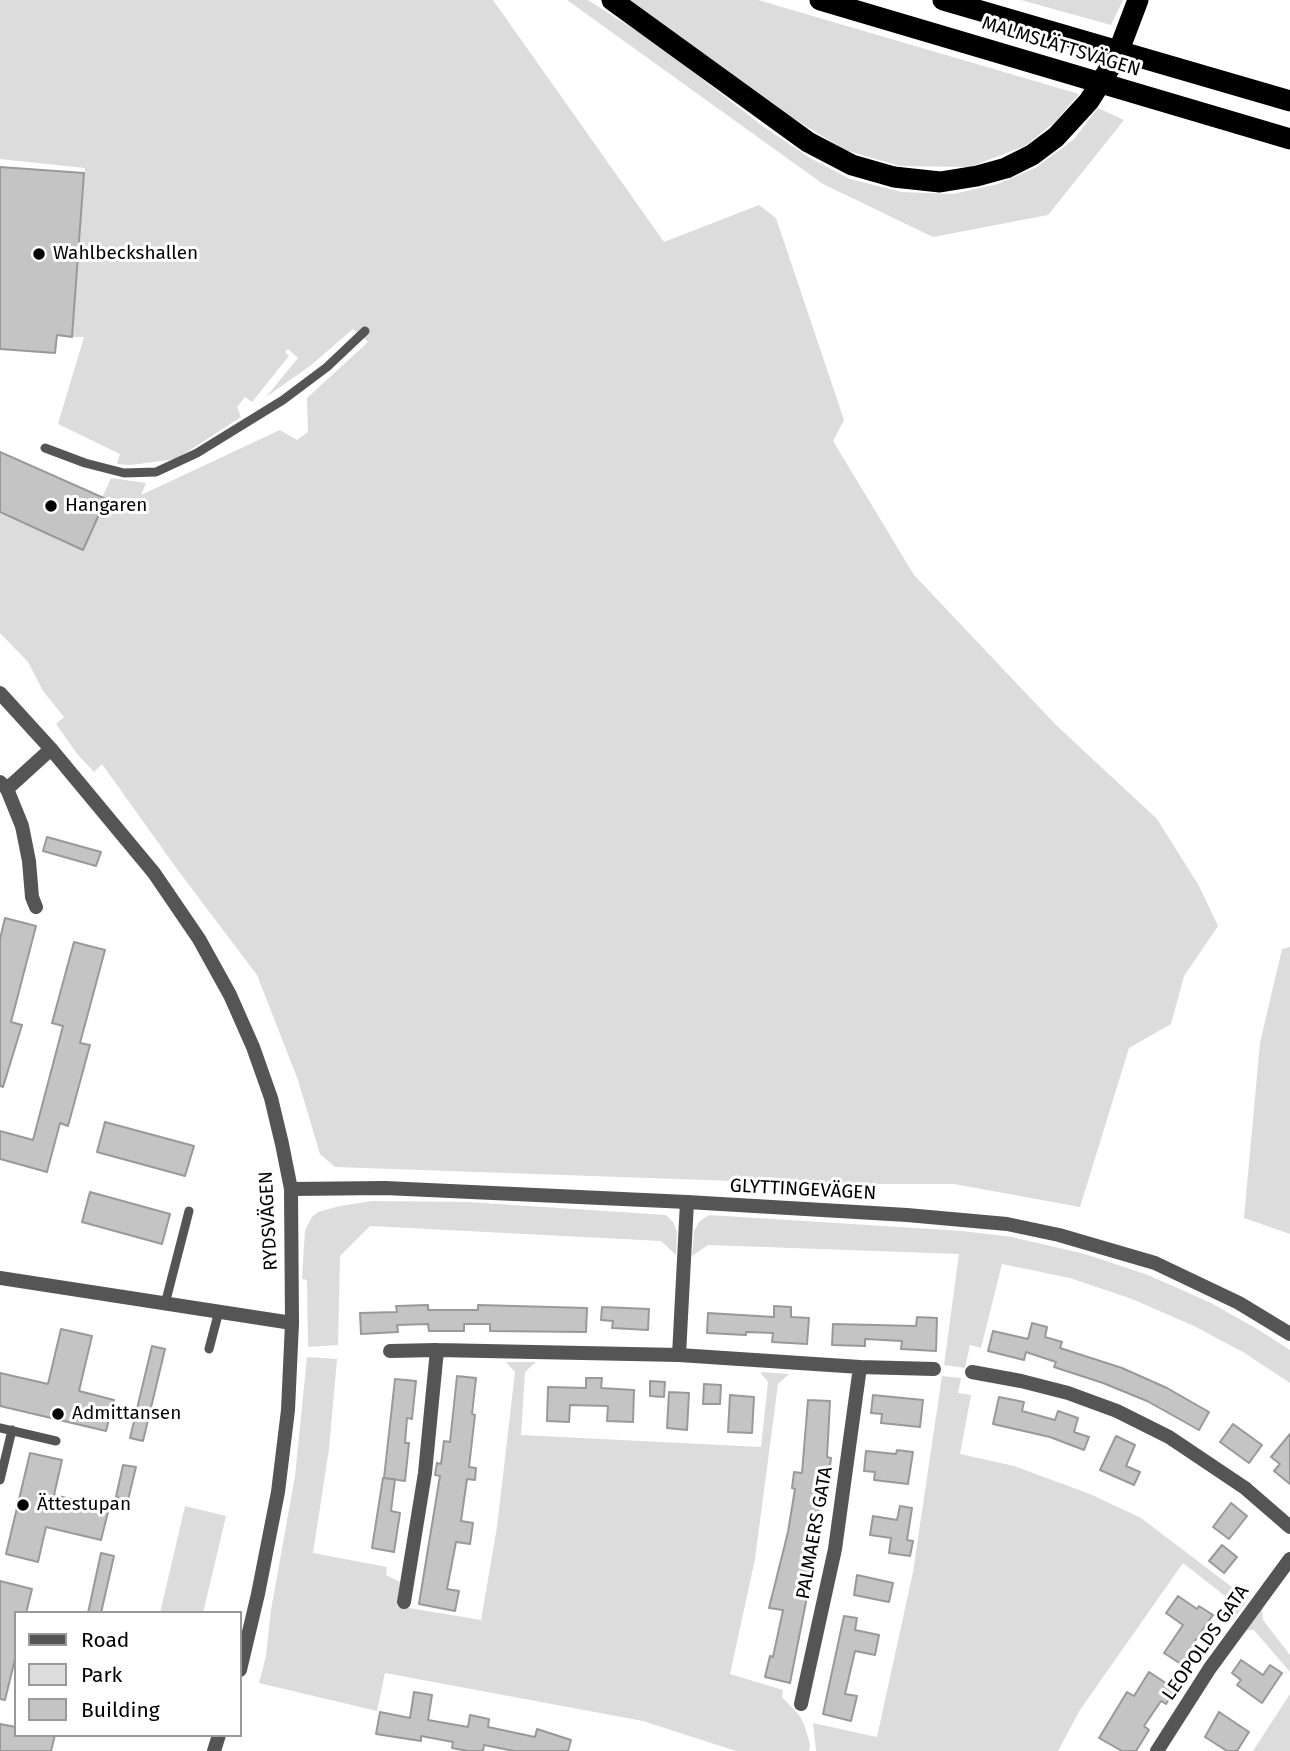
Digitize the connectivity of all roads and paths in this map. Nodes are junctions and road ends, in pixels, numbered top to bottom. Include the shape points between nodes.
1 (612, 0) edge
2 (820, 0) edge
3 (943, 0) edge
4 (1138, 0) edge
5 (1290, 101) edge
6 (1290, 139) edge
7 (365, 331) dead end
8 (45, 448) dead end
9 (0, 693) edge
10 (51, 749) junction
11 (4, 785) edge
12 (36, 906) dead end
13 (291, 1189) junction
14 (687, 1202) junction
15 (189, 1211) dead end
16 (0, 1278) edge
17 (165, 1304) junction
18 (219, 1311) junction
19 (292, 1323) junction
20 (1290, 1334) edge
21 (209, 1349) dead end
22 (437, 1350) junction
23 (390, 1352) dead end
24 (679, 1355) junction
25 (860, 1367) junction
26 (934, 1369) dead end
27 (972, 1372) dead end
28 (0, 1428) edge
29 (12, 1430) junction
30 (56, 1441) dead end
31 (0, 1480) edge
32 (1290, 1527) edge
33 (1290, 1559) edge
34 (404, 1602) dead end
35 (242, 1662) edge
36 (801, 1703) dead end
37 (1157, 1751) edge

1 - 4 highway via 798,135 852,165 894,177 940,182 1006,168 1056,137 1088,101 1116,58
2 - 6 highway, MALMSLÄTTSVÄGEN
3 - 5 highway, MALMSLÄTTSVÄGEN
7 - 8 lane via 283,400 197,453 156,472 124,473
9 - 10 street, RYDSVÄGEN
10 - 11 street
10 - 13 street, RYDSVÄGEN via 154,873 214,965 262,1073
11 - 12 street via 22,826
13 - 14 street, GLYTTINGEVÄGEN via 385,1188
13 - 19 street, RYDSVÄGEN
14 - 20 street, GLYTTINGEVÄGEN via 906,1215 1007,1224 1059,1235 1155,1264 1239,1303
14 - 24 street
15 - 17 lane
16 - 17 street
17 - 18 street
18 - 19 street
18 - 21 lane
19 - 35 street, RYDSVÄGEN via 278,1492
22 - 23 street
22 - 24 street
22 - 34 street via 425,1473
24 - 25 street
25 - 26 street
25 - 36 street, PALMAERS GATA via 835,1549
27 - 32 street via 1068,1393 1159,1432 1224,1473
28 - 29 lane
29 - 30 lane
29 - 31 lane
33 - 37 street, LEOPOLDS GATA via 1210,1668

